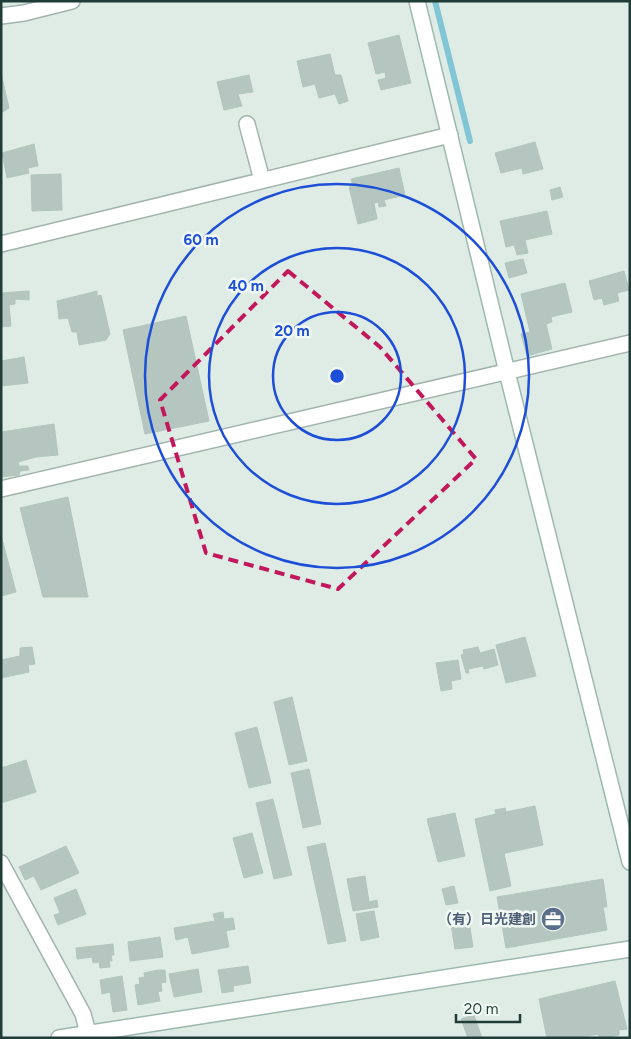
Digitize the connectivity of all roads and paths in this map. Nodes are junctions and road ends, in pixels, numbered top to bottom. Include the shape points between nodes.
1 (72, 1) edge
2 (418, 1) edge
3 (1, 16) edge
4 (247, 124) dead end
5 (450, 134) junction
6 (262, 180) junction
7 (1, 244) edge
8 (630, 343) edge
9 (507, 372) junction
10 (1, 489) edge
11 (630, 862) edge
12 (1, 863) edge
13 (630, 949) edge
14 (88, 1033) junction
15 (59, 1038) edge

1 - 3 street
2 - 5 street
4 - 6 street
5 - 6 street
5 - 9 street
6 - 7 street
8 - 9 street
9 - 10 street
9 - 11 street
12 - 14 street via 84,1014
13 - 14 street
14 - 15 street

